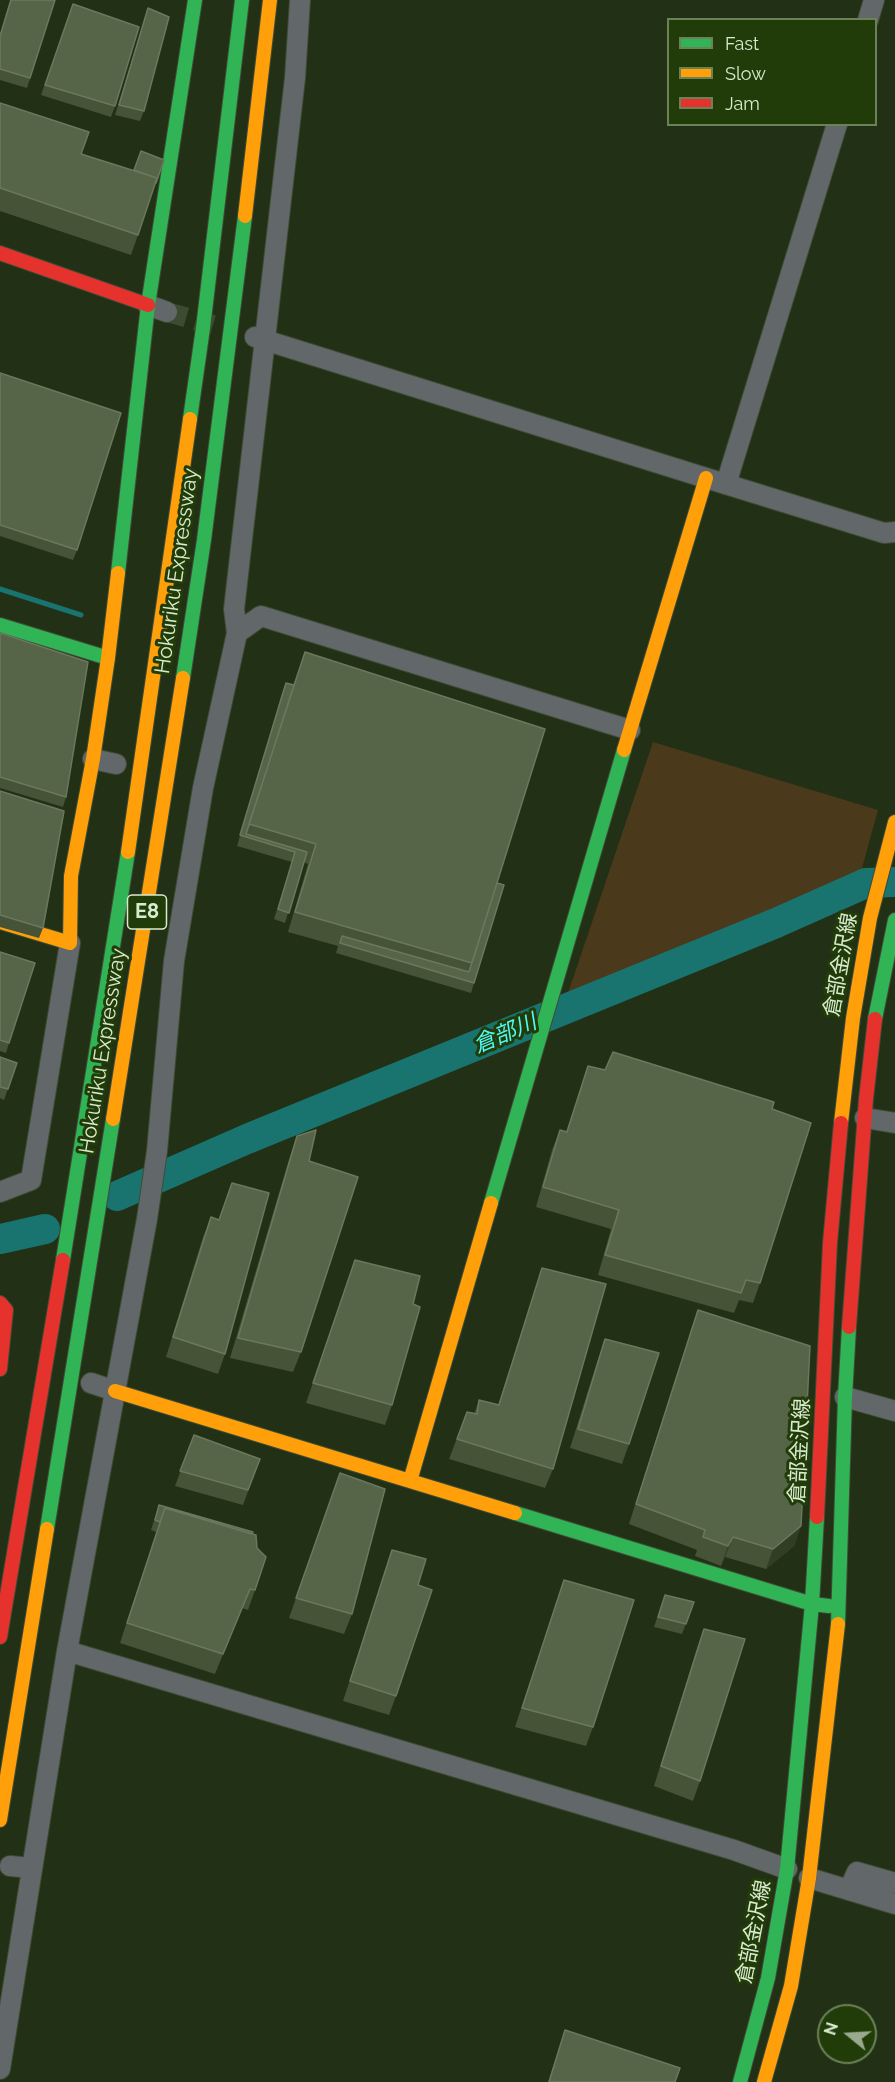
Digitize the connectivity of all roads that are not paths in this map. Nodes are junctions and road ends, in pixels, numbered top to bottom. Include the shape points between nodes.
1 (195, 0) edge
2 (242, 0) edge
3 (270, 0) edge
4 (300, 0) edge
5 (874, 0) edge
6 (869, 18) edge
7 (836, 126) edge
8 (0, 253) edge
9 (148, 305) junction
10 (166, 312) tunnel mouth
11 (260, 339) junction
12 (706, 478) junction
13 (726, 484) junction
14 (895, 532) edge
15 (0, 625) edge
16 (237, 633) junction
17 (108, 658) junction
18 (630, 730) junction
19 (93, 759) junction
20 (116, 764) dead end
21 (180, 783) dead end
22 (203, 788) junction
23 (895, 822) edge
24 (895, 920) edge
25 (0, 922) edge
26 (70, 943) junction
27 (865, 1118) junction
28 (895, 1123) edge
29 (0, 1192) edge
30 (0, 1303) edge
31 (0, 1369) edge
32 (92, 1383) dead end
33 (115, 1390) junction
34 (845, 1397) junction
35 (895, 1411) edge
36 (410, 1481) junction
37 (812, 1604) junction
38 (840, 1607) junction
39 (0, 1637) edge
40 (67, 1651) junction
41 (0, 1820) edge
42 (9, 1866) dead end
43 (32, 1868) junction
44 (788, 1869) junction
45 (809, 1878) junction
46 (895, 1883) edge
47 (849, 1890) junction
48 (895, 1904) edge
49 (0, 2069) edge
50 (740, 2082) edge
51 (764, 2082) edge

1 - 9 main road
2 - 39 main road, Hokuriku Expressway / E8 via 203,328 144,747
3 - 41 main road, Hokuriku Expressway / E8 via 204,540
4 - 11 street via 295,78
5 - 6 street
7 - 13 street
8 - 9 main road
9 - 10 street
9 - 17 main road
11 - 12 street
11 - 16 street via 234,609
12 - 13 street
12 - 18 main road
13 - 14 street via 884,532
15 - 17 main road
16 - 18 street via 261,616
16 - 22 street
17 - 19 main road
18 - 36 main road
19 - 20 street
19 - 26 main road via 71,876
21 - 22 street
22 - 33 street via 174,961 157,1151
23 - 37 main road, 倉部金沢線 via 870,918 852,1018 830,1243
24 - 27 main road, 倉部金沢線 via 875,1021
25 - 26 main road
26 - 29 street via 31,1180
27 - 28 street
27 - 34 main road, 倉部金沢線
30 - 31 main road via 6,1310
32 - 33 street
33 - 36 main road
33 - 40 street
34 - 35 street
34 - 38 main road, 倉部金沢線
36 - 37 main road
37 - 38 main road
37 - 44 main road, 倉部金沢線
38 - 45 main road, 倉部金沢線
40 - 43 street
40 - 44 street
42 - 43 street
43 - 49 street
44 - 50 main road, 倉部金沢線 via 768,1978
45 - 47 street
45 - 51 main road, 倉部金沢線 via 791,1986
46 - 47 street via 857,1872
47 - 48 street

